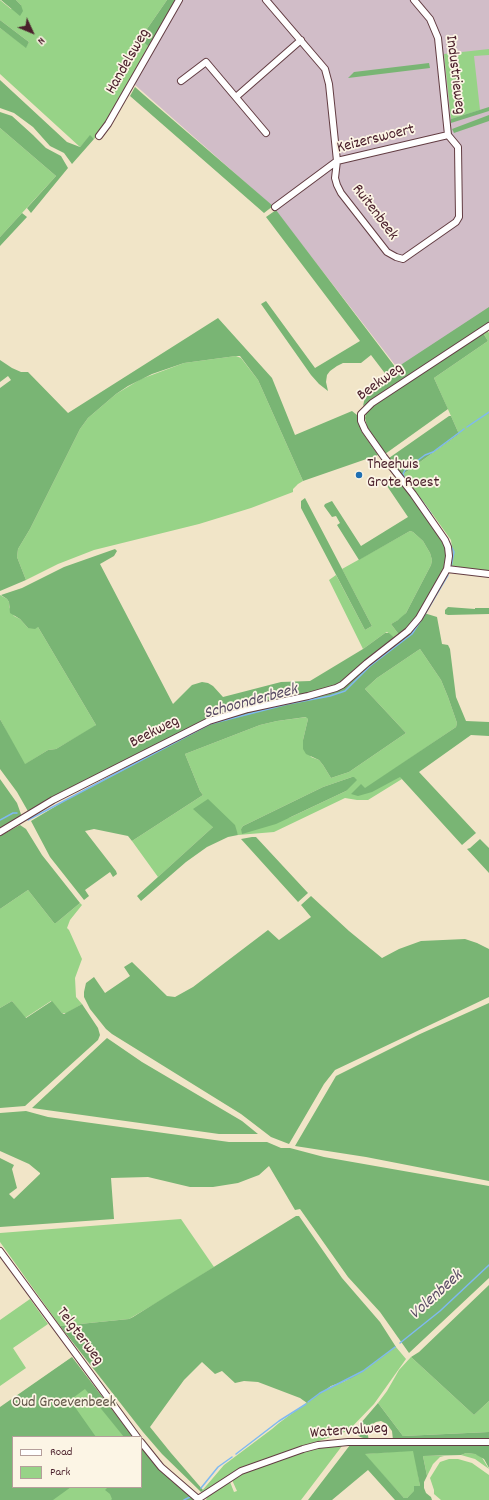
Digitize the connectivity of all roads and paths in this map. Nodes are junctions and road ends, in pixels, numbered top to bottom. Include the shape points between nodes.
1 (179, 0) edge
2 (266, 0) edge
3 (414, 0) edge
4 (301, 40) junction
5 (181, 81) dead end
6 (236, 97) junction
7 (266, 133) dead end
8 (448, 135) junction
9 (99, 136) dead end
10 (337, 162) junction
11 (275, 207) dead end
12 (489, 326) edge
13 (447, 569) junction
14 (489, 574) edge
15 (0, 832) edge
16 (0, 1251) edge
17 (136, 1436) edge
18 (489, 1442) edge
19 (142, 1443) edge

1 - 9 street, Handelsweg
2 - 4 street
3 - 8 street, Industrieweg via 430,19 438,38
4 - 6 street
4 - 10 street via 328,76
5 - 6 street via 206,62
6 - 7 street
8 - 10 street, Keizerswoert
8 - 10 street, Ruitenbeek via 458,147 459,217 456,222 403,259 387,252 341,193 335,178
10 - 11 street, Keizerswoert
12 - 13 street, Beekweg via 372,403 360,414 364,430 445,540 449,556
13 - 14 street
13 - 15 street, Beekweg via 408,632 342,685 330,691 248,708 209,721 53,800
16 - 17 street, Telgterweg
18 - 19 street, Watervalweg via 348,1442 318,1445 241,1471 198,1499 161,1467

